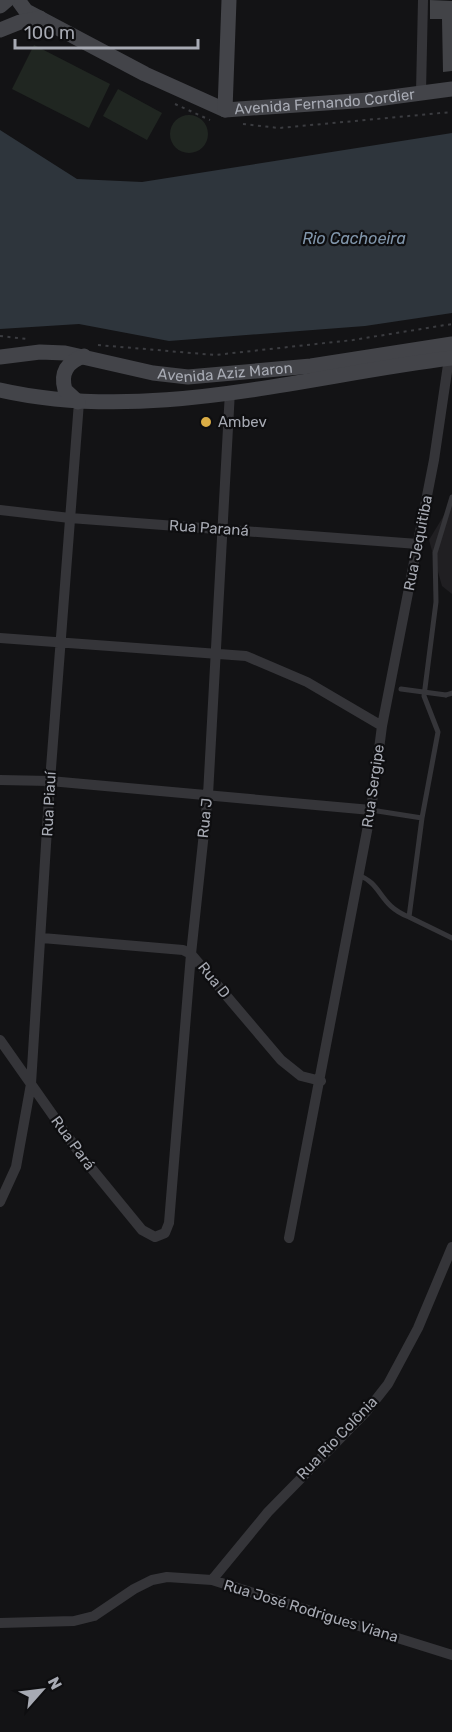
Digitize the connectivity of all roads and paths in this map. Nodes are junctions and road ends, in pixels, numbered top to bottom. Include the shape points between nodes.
1 (7, 0) edge
2 (18, 0) edge
3 (229, 0) edge
4 (423, 0) edge
5 (0, 6) edge
6 (40, 18) junction
7 (0, 30) edge
8 (452, 89) edge
9 (421, 92) junction
10 (225, 110) junction
11 (452, 324) edge
12 (0, 336) edge
13 (31, 339) dead end
14 (96, 345) dead end
15 (451, 353) edge
16 (84, 356) junction
17 (0, 357) edge
18 (0, 390) edge
19 (230, 391) junction
20 (79, 402) junction
21 (452, 497) edge
22 (0, 510) edge
23 (70, 518) junction
24 (224, 529) junction
25 (418, 544) junction
26 (0, 638) edge
27 (62, 642) junction
28 (216, 652) junction
29 (395, 688) junction
30 (449, 694) edge
31 (382, 726) junction
32 (0, 780) edge
33 (50, 782) junction
34 (208, 795) junction
35 (370, 810) junction
36 (422, 818) junction
37 (358, 875) junction
38 (409, 917) junction
39 (42, 938) junction
40 (452, 938) edge
41 (190, 954) junction
42 (0, 1040) edge
43 (321, 1080) junction
44 (31, 1084) junction
45 (0, 1202) edge
46 (155, 1237) joint
47 (289, 1238) dead end
48 (452, 1247) edge
49 (212, 1580) junction
50 (0, 1623) edge
51 (452, 1655) edge

1 - 5 main road
2 - 6 main road, Avenida Fernando Cordier via 26,11
3 - 10 main road
4 - 9 street
6 - 7 main road
6 - 10 main road, Avenida Fernando Cordier via 145,74
8 - 9 main road, Avenida Fernando Cordier
9 - 10 main road, Avenida Fernando Cordier via 369,100
11 - 14 path via 353,340 215,355
12 - 13 path
15 - 16 main road, Avenida Aziz Maron via 188,377 153,373
15 - 19 main road, Avenida Aziz Maron
15 - 25 street, Rua Jequitiba
16 - 17 main road, Avenida Aziz Maron via 40,352
16 - 20 main road via 68,365 63,382 71,398
18 - 20 main road, Avenida Aziz Maron
19 - 20 main road, Avenida Aziz Maron via 154,400
19 - 24 street, Rua J
20 - 23 street, Rua Piauí
21 - 36 lane via 435,553 436,602 424,696 438,732
22 - 23 street, Rua Paraná
23 - 24 street, Rua Paraná
23 - 27 street, Rua Piauí
24 - 25 street, Rua Paraná
24 - 28 street, Rua J
25 - 29 street, Rua Jequitiba
26 - 27 street, Rua Sergipe
27 - 28 street, Rua Sergipe
27 - 33 street, Rua Piauí
28 - 31 street, Rua Sergipe via 272,665
28 - 34 street, Rua J
29 - 30 lane, bridge
29 - 31 street, Rua Jequitiba
31 - 35 street, Rua Sergipe
32 - 33 street
33 - 34 street
33 - 39 street, Rua Piauí
34 - 35 street
34 - 41 street, Rua J
35 - 36 lane
35 - 37 street, Rua Sergipe
36 - 38 lane
37 - 38 lane via 370,879 393,911
37 - 43 street, Rua Sergipe
38 - 40 lane
39 - 41 street, Rua D via 183,950
39 - 44 street, Rua Piauí
41 - 43 street, Rua D via 281,1060 301,1076
41 - 46 street, Rua J via 169,1223 165,1233
42 - 44 street, Rua Pará
43 - 47 street, Rua Sergipe
44 - 45 street, Rua Piauí via 16,1167
44 - 46 street, Rua Pará via 83,1158 142,1230
48 - 49 street, Rua Rio Colônia via 418,1328 388,1384 366,1412 268,1512
49 - 50 street, Rua José Rodrigues Viana via 152,1580 94,1616 74,1621
49 - 51 street, Rua José Rodrigues Viana

